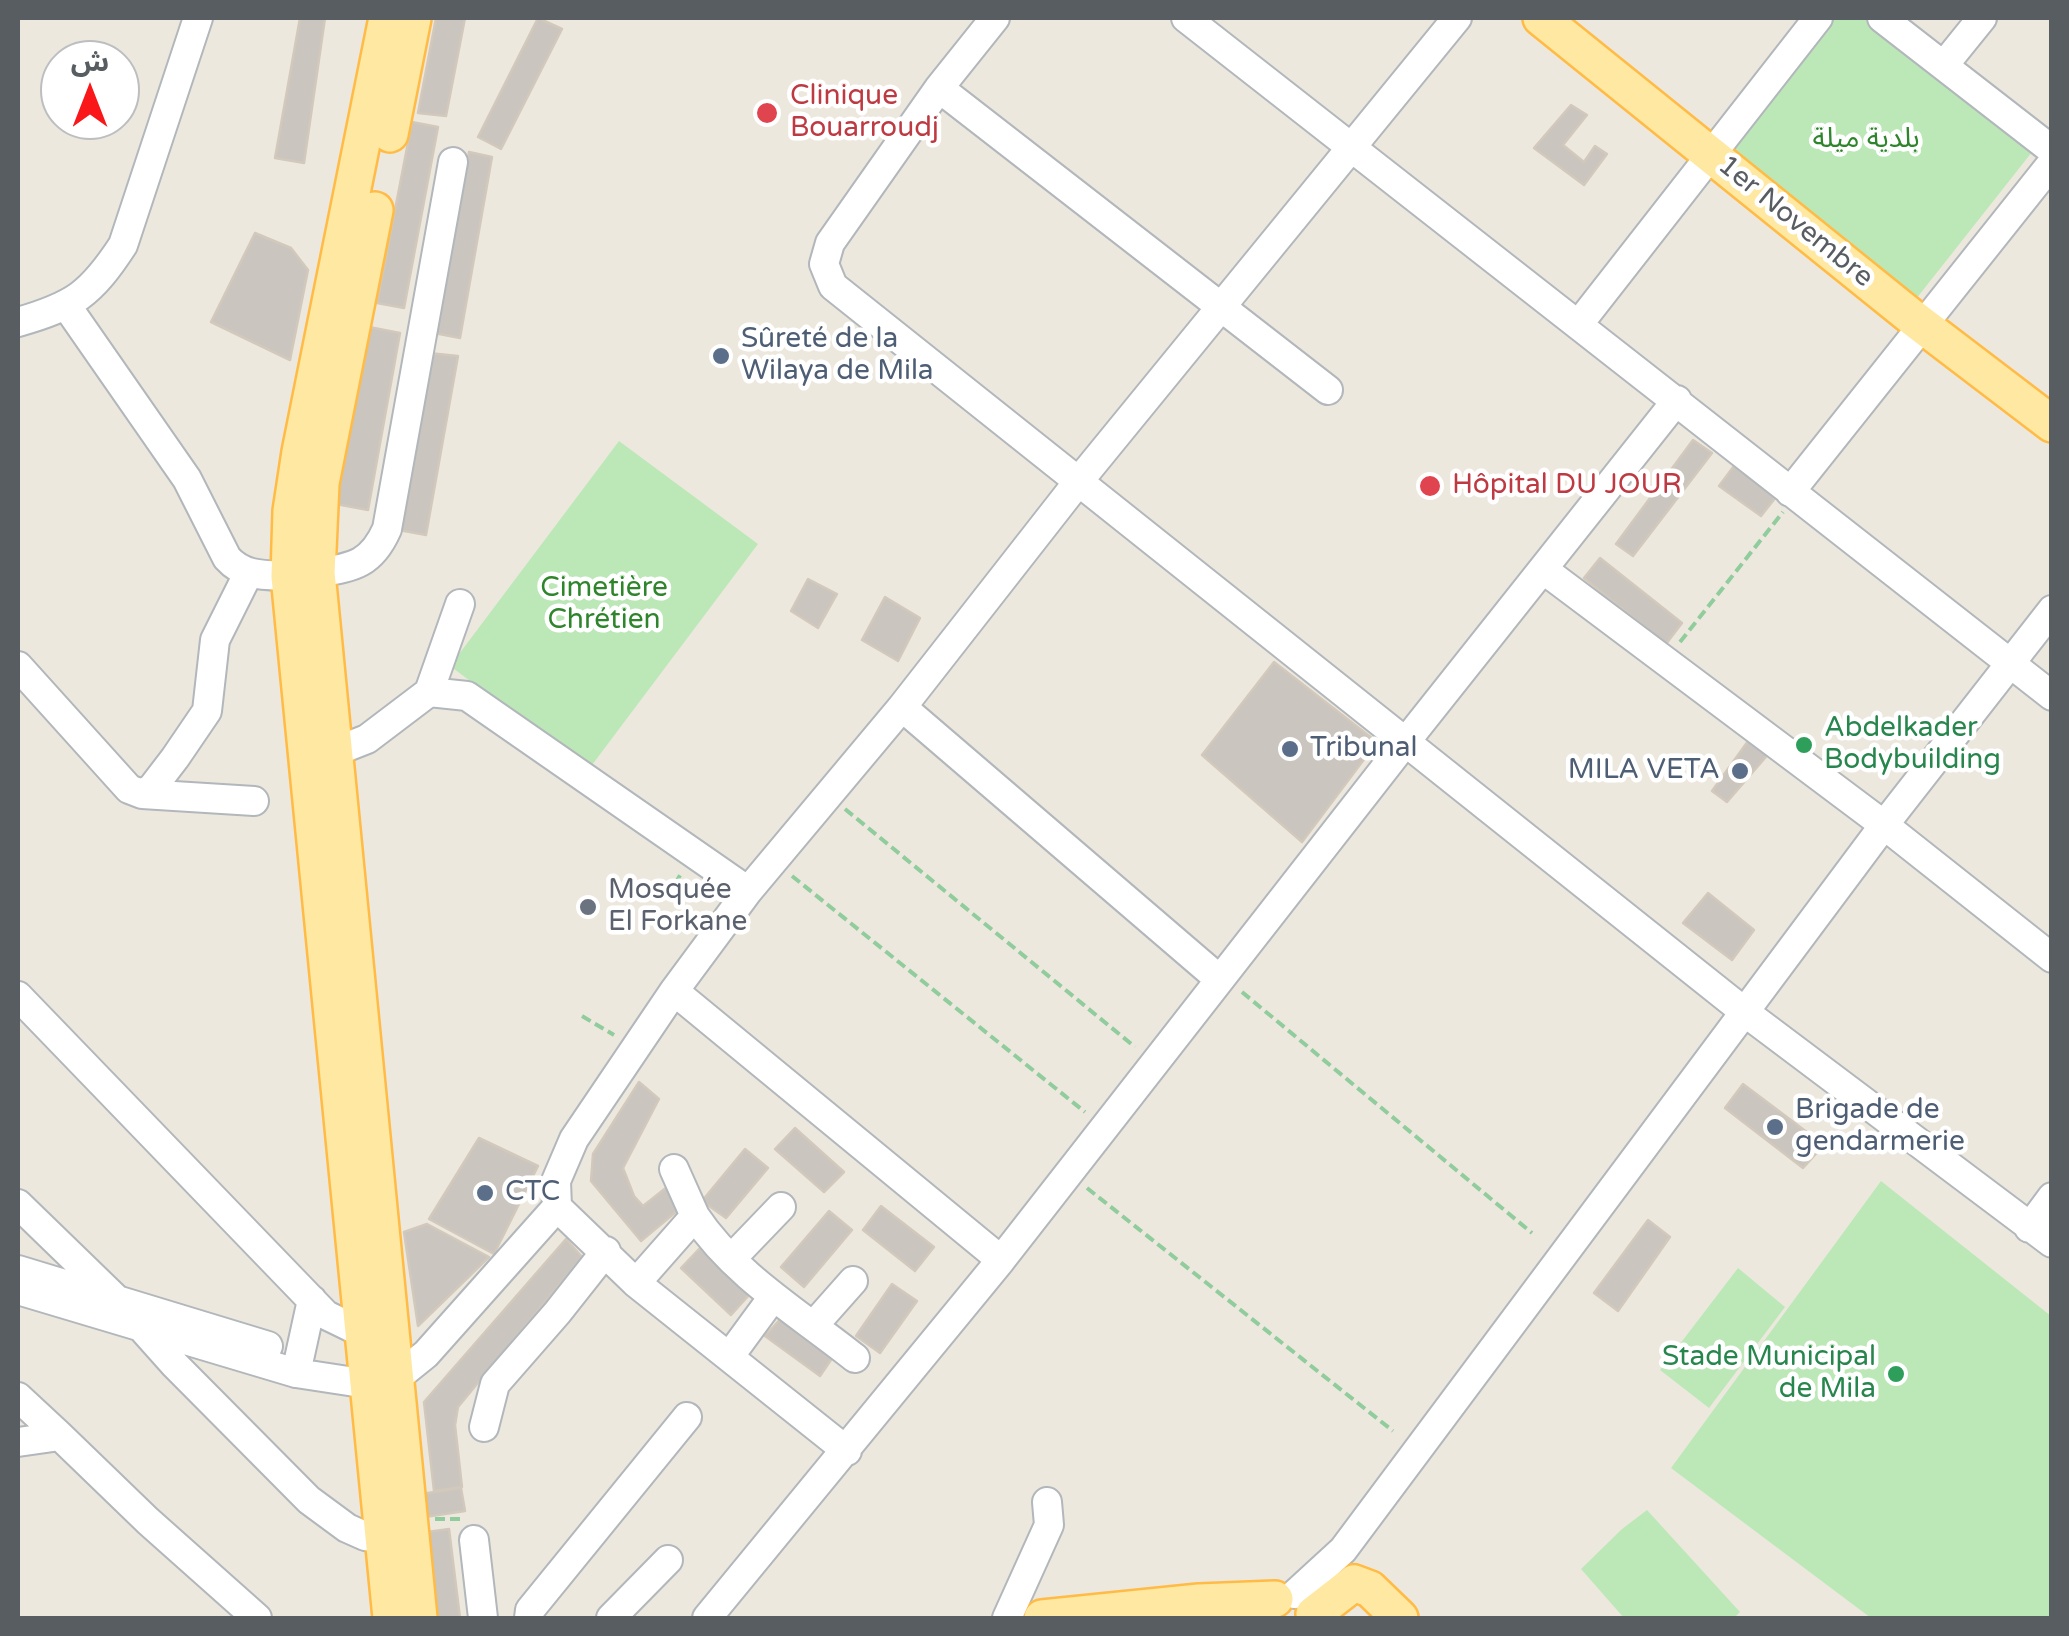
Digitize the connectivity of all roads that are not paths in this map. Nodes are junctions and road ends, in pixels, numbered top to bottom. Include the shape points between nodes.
1 (198, 18) edge
2 (387, 18) edge
3 (413, 18) edge
4 (995, 18) edge
5 (1186, 18) edge
6 (1457, 18) edge
7 (1541, 18) edge
8 (1818, 18) edge
9 (1882, 18) edge
10 (1982, 18) edge
11 (1944, 65) junction
12 (938, 88) junction
13 (1351, 147) junction
14 (2052, 150) edge
15 (1711, 155) junction
16 (453, 162) dead end
17 (2052, 163) edge
18 (66, 305) junction
19 (1220, 308) junction
20 (18, 322) edge
21 (1578, 325) junction
22 (1923, 325) junction
23 (1328, 390) dead end
24 (1677, 400) junction
25 (2052, 424) edge
26 (1078, 482) junction
27 (1793, 494) junction
28 (1544, 570) junction
29 (248, 574) junction
30 (303, 575) junction
31 (460, 604) dead end
32 (2052, 610) edge
33 (2010, 662) junction
34 (18, 666) edge
35 (429, 692) junction
36 (2052, 696) edge
37 (902, 707) junction
38 (1407, 740) junction
39 (334, 752) junction
40 (142, 794) junction
41 (254, 801) dead end
42 (1884, 825) junction
43 (748, 891) junction
44 (2052, 958) edge
45 (1229, 984) junction
46 (674, 991) junction
47 (18, 996) edge
48 (1746, 1013) junction
49 (674, 1169) dead end
50 (2052, 1197) edge
51 (18, 1204) edge
52 (557, 1206) junction
53 (781, 1207) dead end
54 (695, 1216) junction
55 (2040, 1235) edge
56 (606, 1251) junction
57 (732, 1258) junction
58 (1001, 1260) junction
59 (18, 1270) edge
60 (852, 1281) dead end
61 (636, 1283) junction
62 (18, 1290) edge
63 (773, 1297) junction
64 (117, 1300) junction
65 (312, 1300) junction
66 (814, 1325) junction
67 (144, 1330) junction
68 (730, 1357) junction
69 (855, 1358) dead end
70 (385, 1361) junction
71 (298, 1364) junction
72 (18, 1396) edge
73 (687, 1417) dead end
74 (484, 1427) dead end
75 (60, 1436) junction
76 (18, 1442) edge
77 (847, 1451) junction
78 (1047, 1502) dead end
79 (470, 1530) road end
80 (383, 1538) junction
81 (668, 1560) dead end
82 (1349, 1567) junction
83 (1170, 1607) junction
84 (1293, 1609) edge
85 (257, 1618) edge
86 (391, 1618) edge
87 (419, 1618) edge
88 (483, 1618) edge
89 (529, 1618) edge
90 (611, 1618) edge
91 (707, 1618) edge
92 (1007, 1618) edge
93 (1042, 1618) edge
94 (1245, 1618) edge
95 (1400, 1618) edge

1 - 18 street via 123,245 102,277
2 - 30 main road via 291,511
3 - 30 main road
4 - 12 street
5 - 13 street
6 - 13 street
7 - 15 main road, 1er Novembre
8 - 15 street
9 - 11 street
10 - 11 street
11 - 14 street
12 - 19 street
12 - 26 street via 830,244 825,271 833,286
13 - 19 street
13 - 21 street
15 - 21 street
15 - 22 main road, 1er Novembre
16 - 30 street via 387,529 377,551 353,567
17 - 22 street
18 - 20 street
18 - 29 street via 187,479 227,558
19 - 23 street
19 - 26 street
21 - 24 street
22 - 25 main road, 1er Novembre
22 - 27 street
24 - 27 street
24 - 28 street
26 - 37 street
26 - 38 street
27 - 33 street
28 - 38 street
28 - 42 street
29 - 30 street
29 - 40 street via 215,640 207,711
30 - 39 main road
30 - 70 main road
31 - 35 street
32 - 33 street
33 - 36 street
33 - 42 street
34 - 40 street via 129,788
35 - 39 street via 367,739
35 - 43 street via 468,696
37 - 43 street
37 - 45 street
38 - 45 street
38 - 48 street
39 - 70 main road
40 - 41 street
42 - 44 street
42 - 48 street
43 - 46 street
45 - 58 street
46 - 52 street via 563,1158
46 - 58 street
47 - 65 street
48 - 55 street
48 - 82 street
49 - 54 street
50 - 55 street
51 - 64 street
52 - 56 street
52 - 70 street
53 - 57 street
54 - 57 street
54 - 61 street
56 - 61 street
56 - 74 street via 495,1384
57 - 63 street
58 - 77 street
59 - 64 street
60 - 66 street
61 - 68 street
62 - 67 street
63 - 66 street
63 - 68 street
64 - 67 street
64 - 71 street
65 - 70 street
65 - 71 street
66 - 69 street
67 - 71 street
67 - 80 street via 309,1500 348,1528
68 - 77 street
70 - 71 street
70 - 80 main road
70 - 87 main road
72 - 75 street
73 - 89 street
75 - 76 street
75 - 85 street
77 - 91 street
78 - 92 street via 1049,1525
79 - 88 street
80 - 86 main road
81 - 90 street
82 - 84 main road
82 - 95 main road
83 - 84 main road via 1200,1602
83 - 93 main road
83 - 94 main road

